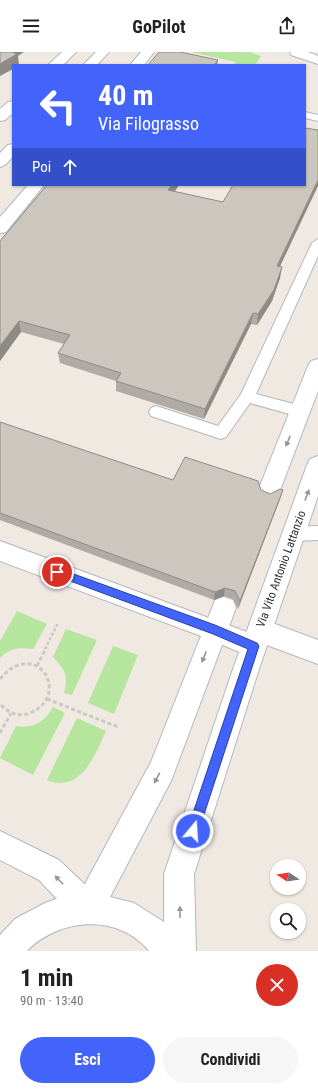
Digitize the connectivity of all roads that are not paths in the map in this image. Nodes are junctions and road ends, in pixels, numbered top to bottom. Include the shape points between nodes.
1 (70, 52) edge
2 (103, 52) edge
3 (148, 52) edge
4 (296, 52) edge
5 (318, 60) edge
6 (56, 64) edge
7 (91, 64) edge
8 (138, 64) edge
9 (12, 106) edge
10 (306, 115) edge
11 (0, 117) edge
12 (318, 118) edge
13 (12, 149) edge
14 (0, 162) edge
15 (35, 186) edge
16 (0, 227) edge
17 (318, 243) edge
18 (318, 366) edge
19 (247, 397) junction
20 (300, 411) junction
21 (156, 412) dead end
22 (318, 465) edge
23 (268, 493) edge
24 (318, 533) edge
25 (293, 534) junction
26 (0, 551) edge
27 (219, 619) junction
28 (256, 638) junction
29 (318, 652) edge
30 (0, 845) edge
31 (87, 908) junction
32 (6, 951) edge
33 (169, 951) edge
34 (180, 951) edge

1 - 6 street
2 - 7 street
3 - 8 street
4 - 5 street
9 - 11 street
10 - 12 lane
13 - 14 street
15 - 16 street
17 - 19 lane
18 - 20 street
19 - 20 lane
19 - 21 lane via 221,433
20 -> 23 street
25 -> 22 street, Via Vito Antonio Lattanzio
24 - 25 lane
25 - 28 street, Via Vito Antonio Lattanzio
26 - 27 street
27 - 28 street
27 -> 31 street via 161,771
28 - 29 street
34 -> 28 street, Via Vito Antonio Lattanzio via 179,874
31 -> 30 street via 49,870
31 - 32 street via 56,914 26,930
31 - 33 street via 123,914 155,934

